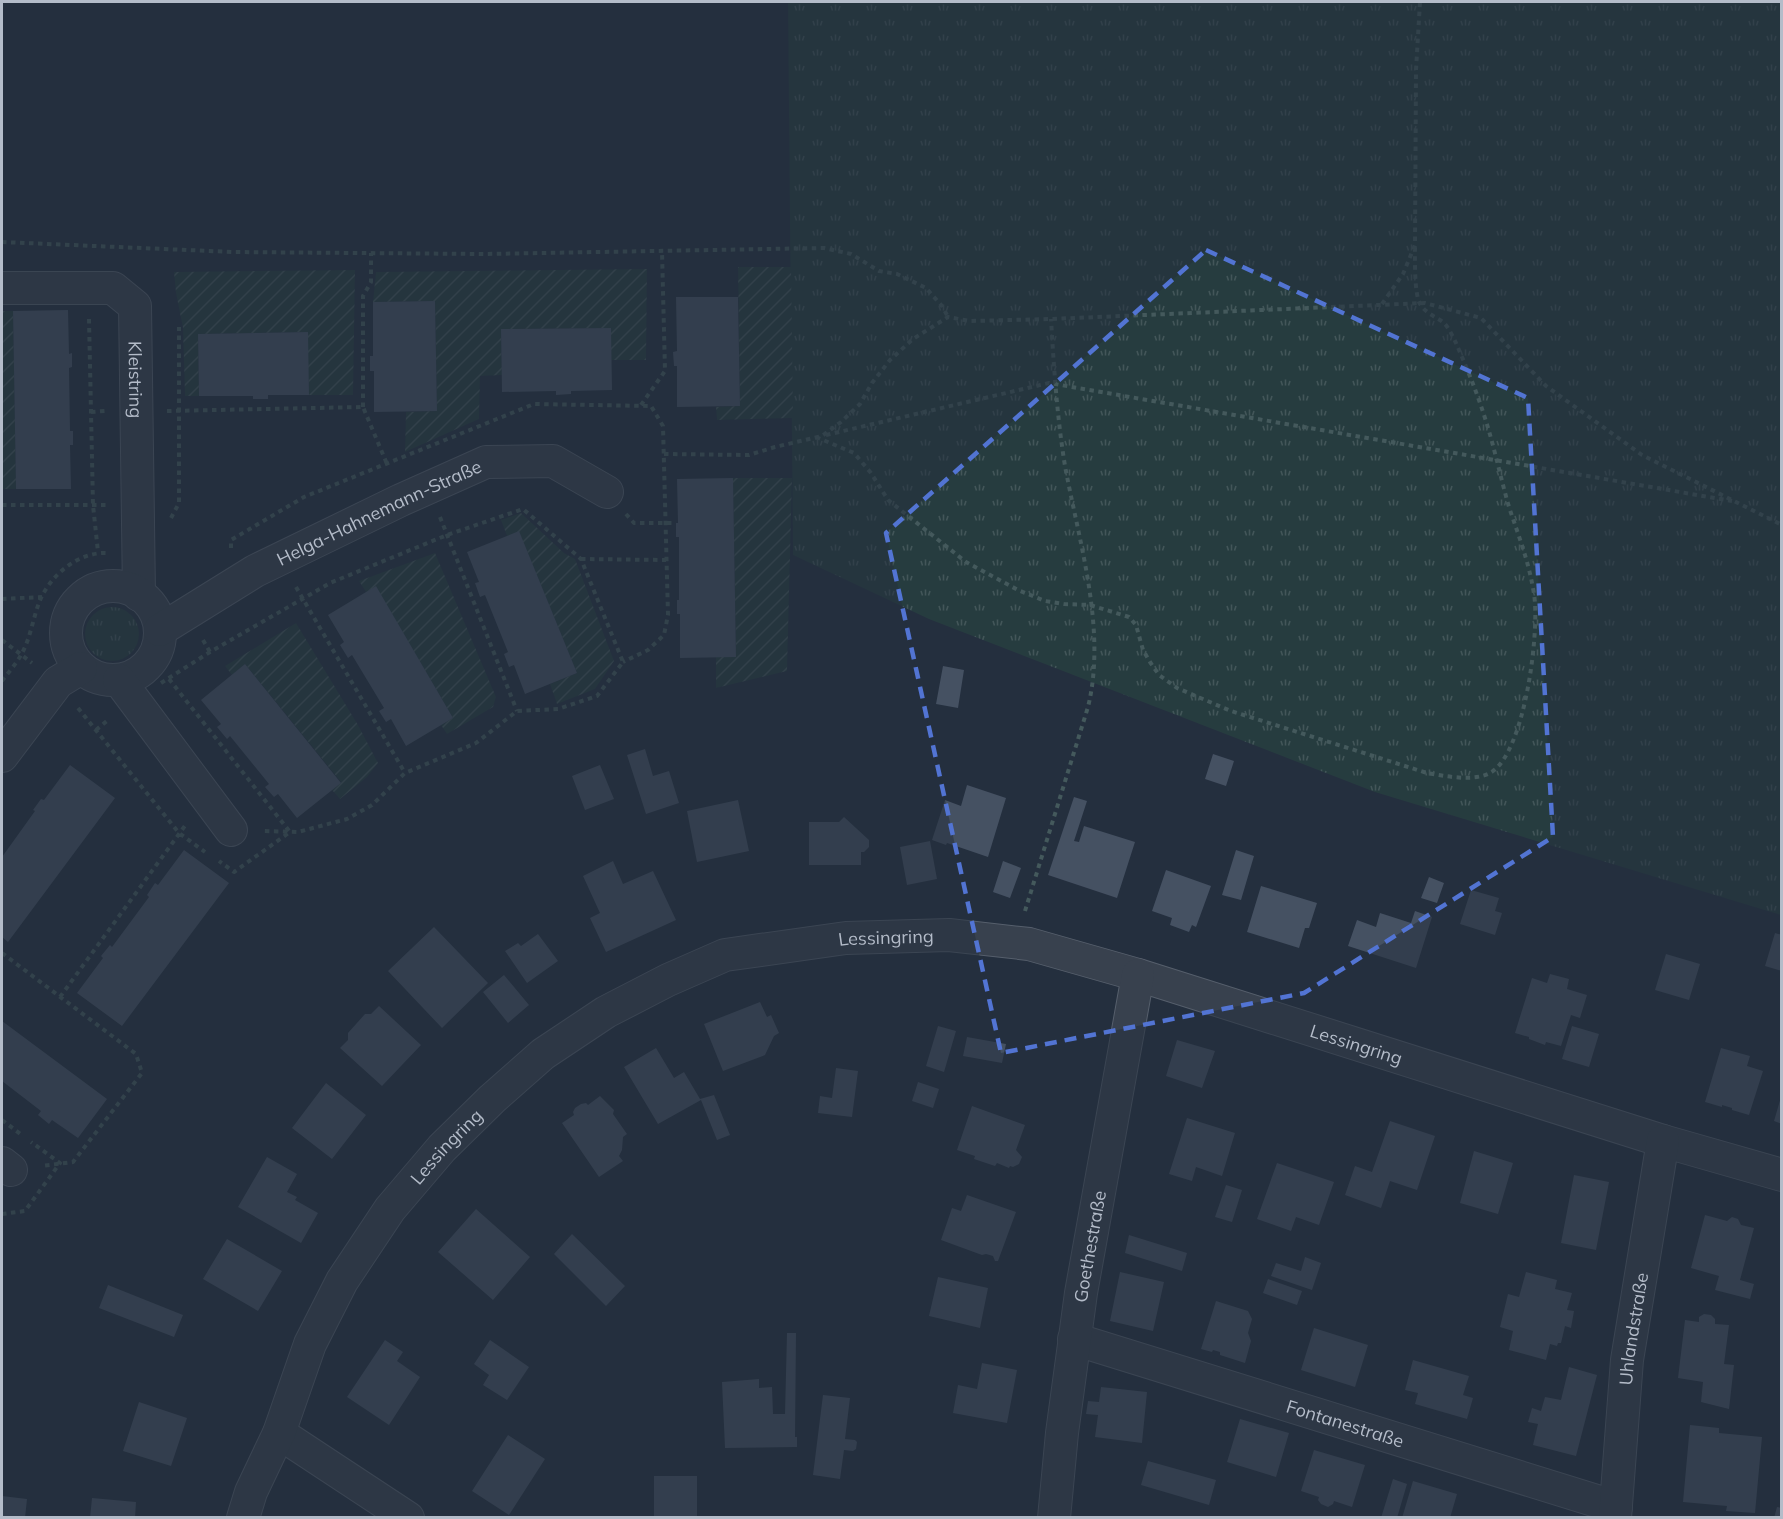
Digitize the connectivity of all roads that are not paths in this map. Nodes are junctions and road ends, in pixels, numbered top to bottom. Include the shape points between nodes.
1 (2, 288) edge
2 (607, 492) road end
3 (139, 595) junction
4 (160, 630) junction
5 (69, 675) junction
6 (127, 690) junction
7 (2, 756) edge
8 (231, 830) road end
9 (1138, 975) junction
10 (1663, 1141) junction
11 (1782, 1175) edge
12 (1074, 1340) junction
13 (279, 1433) junction
14 (1616, 1512) edge
15 (243, 1518) edge
16 (408, 1518) edge
17 (1054, 1518) edge

1 - 3 street, Kleistring via 113,288 135,306
2 - 4 street, Helga-Hahnemann-Straße via 553,461 486,462 255,571
3 - 4 street via 154,610
3 - 5 street via 120,587 106,587 86,594 76,604 67,623 66,637 72,657
4 - 6 street via 159,644 150,663
5 - 6 street via 99,678
5 - 7 street
6 - 8 street
9 - 10 street, Lessingring
9 - 12 street, Goethestraße
9 - 13 street, Lessingring via 1016,942 949,936 846,938 725,955 606,1012 543,1054 492,1099 442,1148 390,1209 342,1281 310,1344
10 - 11 street, Lessingring
10 - 14 street, Uhlandstraße via 1627,1360
12 - 14 street, Fontanestraße
12 - 17 street, Goethestraße
13 - 15 street, Lessingring via 250,1492
13 - 16 street

